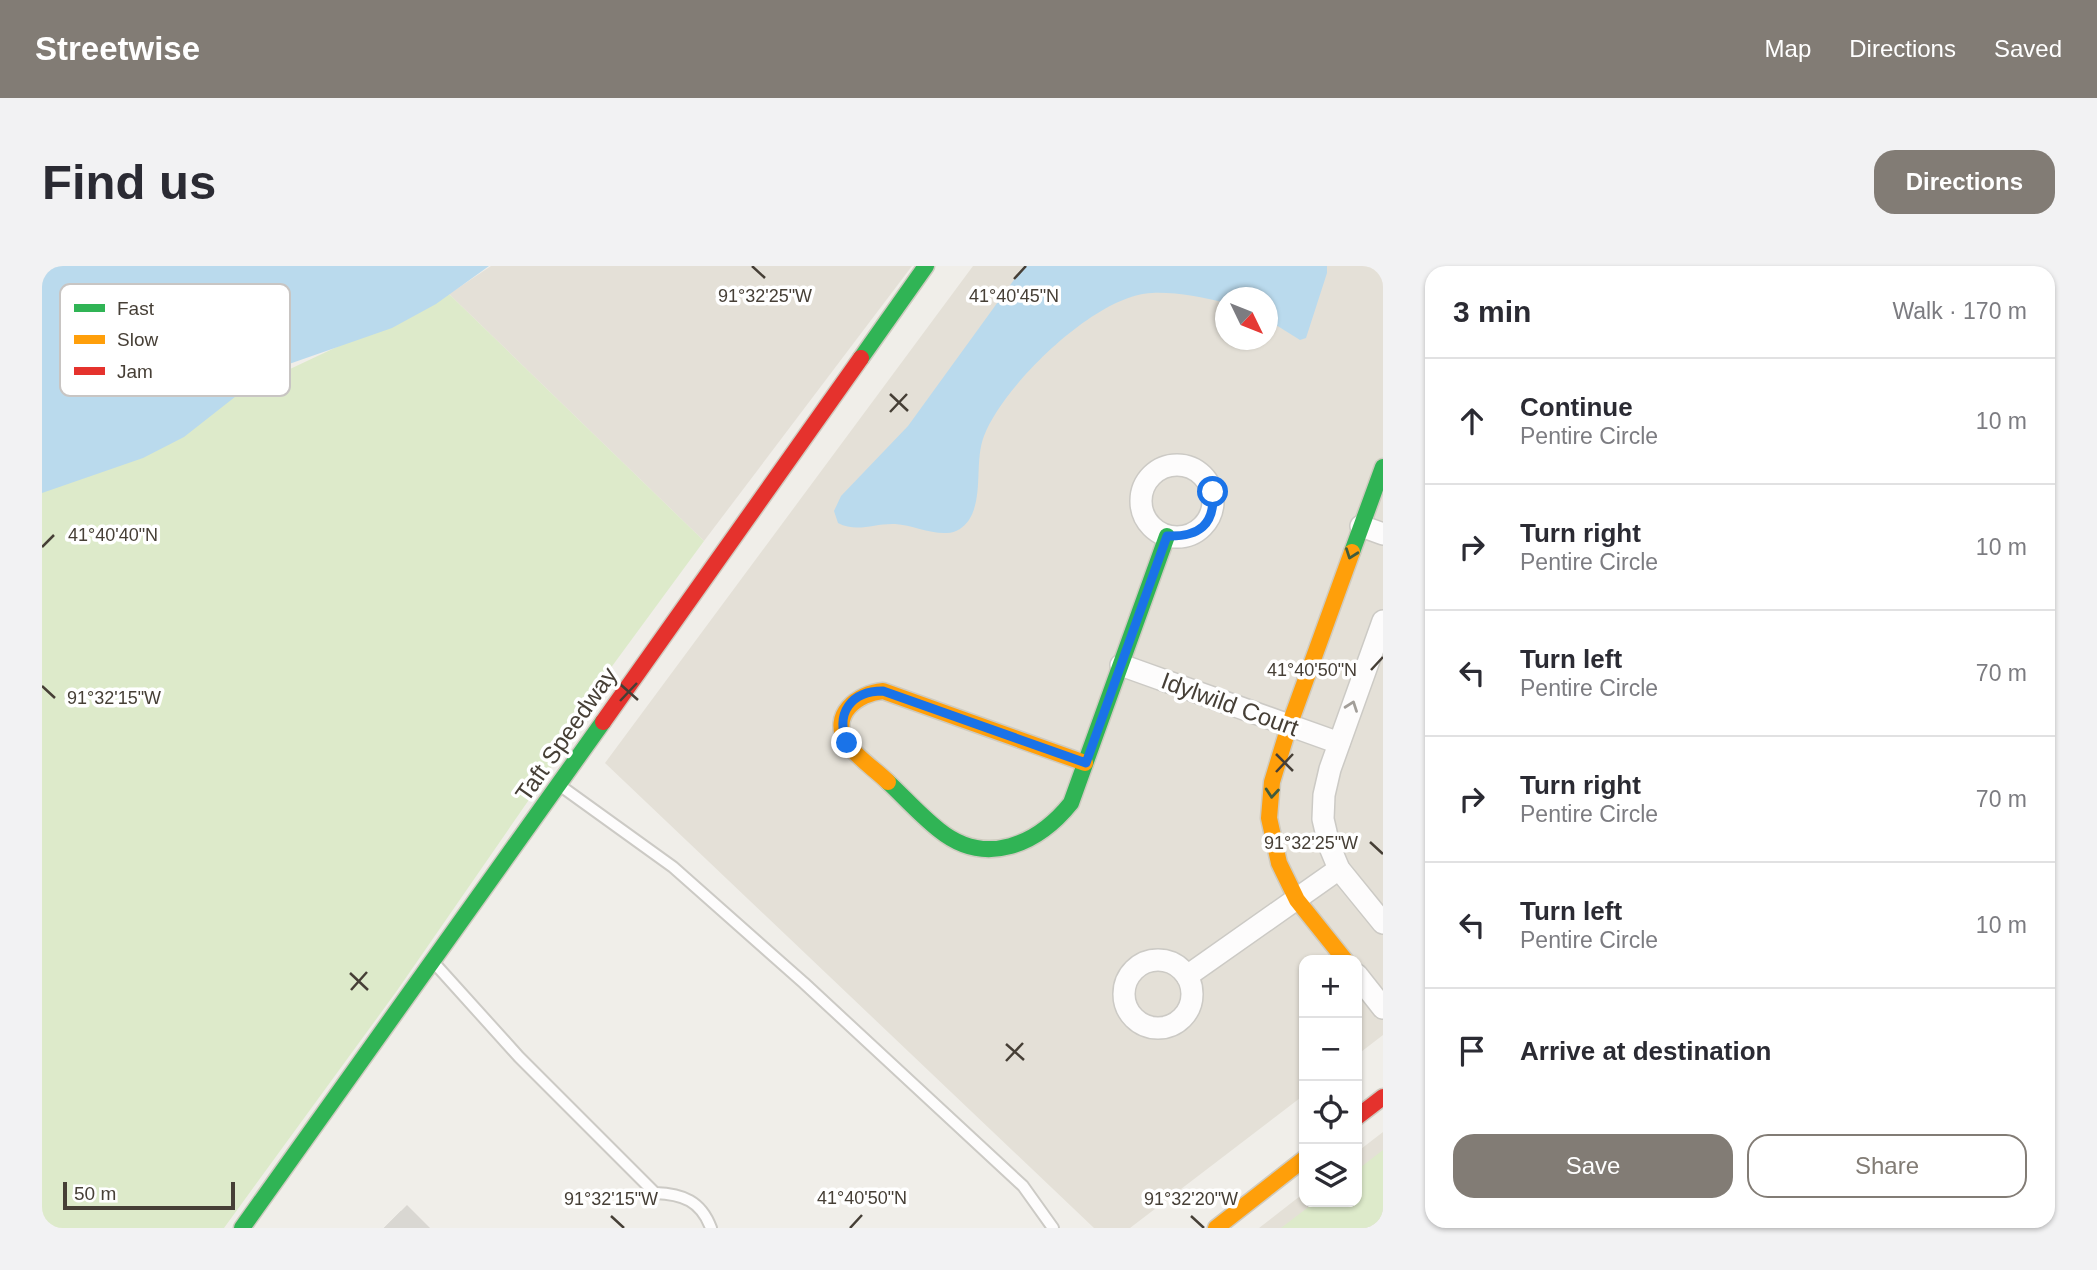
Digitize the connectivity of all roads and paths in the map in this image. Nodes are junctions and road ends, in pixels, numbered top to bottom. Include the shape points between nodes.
1 (926, 266) edge
2 (1383, 467) edge
3 (1361, 526) junction
4 (1383, 534) edge
5 (1167, 536) dead end
6 (1383, 621) edge
7 (1121, 665) junction
8 (1289, 726) junction
9 (1339, 743) junction
10 (1086, 763) junction
11 (558, 784) junction
12 (1339, 869) junction
13 (1297, 900) junction
14 (1383, 923) edge
15 (1341, 955) edge
16 (433, 962) junction
17 (1187, 976) dead end
18 (1362, 981) edge
19 (1383, 1008) edge
20 (1383, 1097) edge
21 (1362, 1113) edge
22 (1299, 1162) edge
23 (242, 1228) edge
24 (711, 1228) edge
25 (1053, 1228) edge
26 (1216, 1228) edge

1 - 11 street, Taft Speedway
2 - 3 street
3 - 4 street
3 -> 8 street
5 - 7 street
9 -> 6 street
7 - 8 street, Idylwild Court
7 - 10 street
8 - 9 street, Idylwild Court
8 -> 13 street via 1272,782 1269,818 1279,863
9 - 12 street via 1324,796 1323,819
10 - 10 street via 883,691 859,695 842,715 847,743 941,832 981,848 1007,848 1041,836 1071,803
11 - 16 street, Taft Speedway
11 - 25 lane via 673,867 797,977 1023,1186
12 - 13 street
12 - 14 street
13 - 15 street
13 - 17 street
16 - 23 street, Taft Speedway
16 - 24 lane via 519,1057 656,1193 693,1201 705,1212
18 - 19 street
20 - 21 street
22 - 26 street

